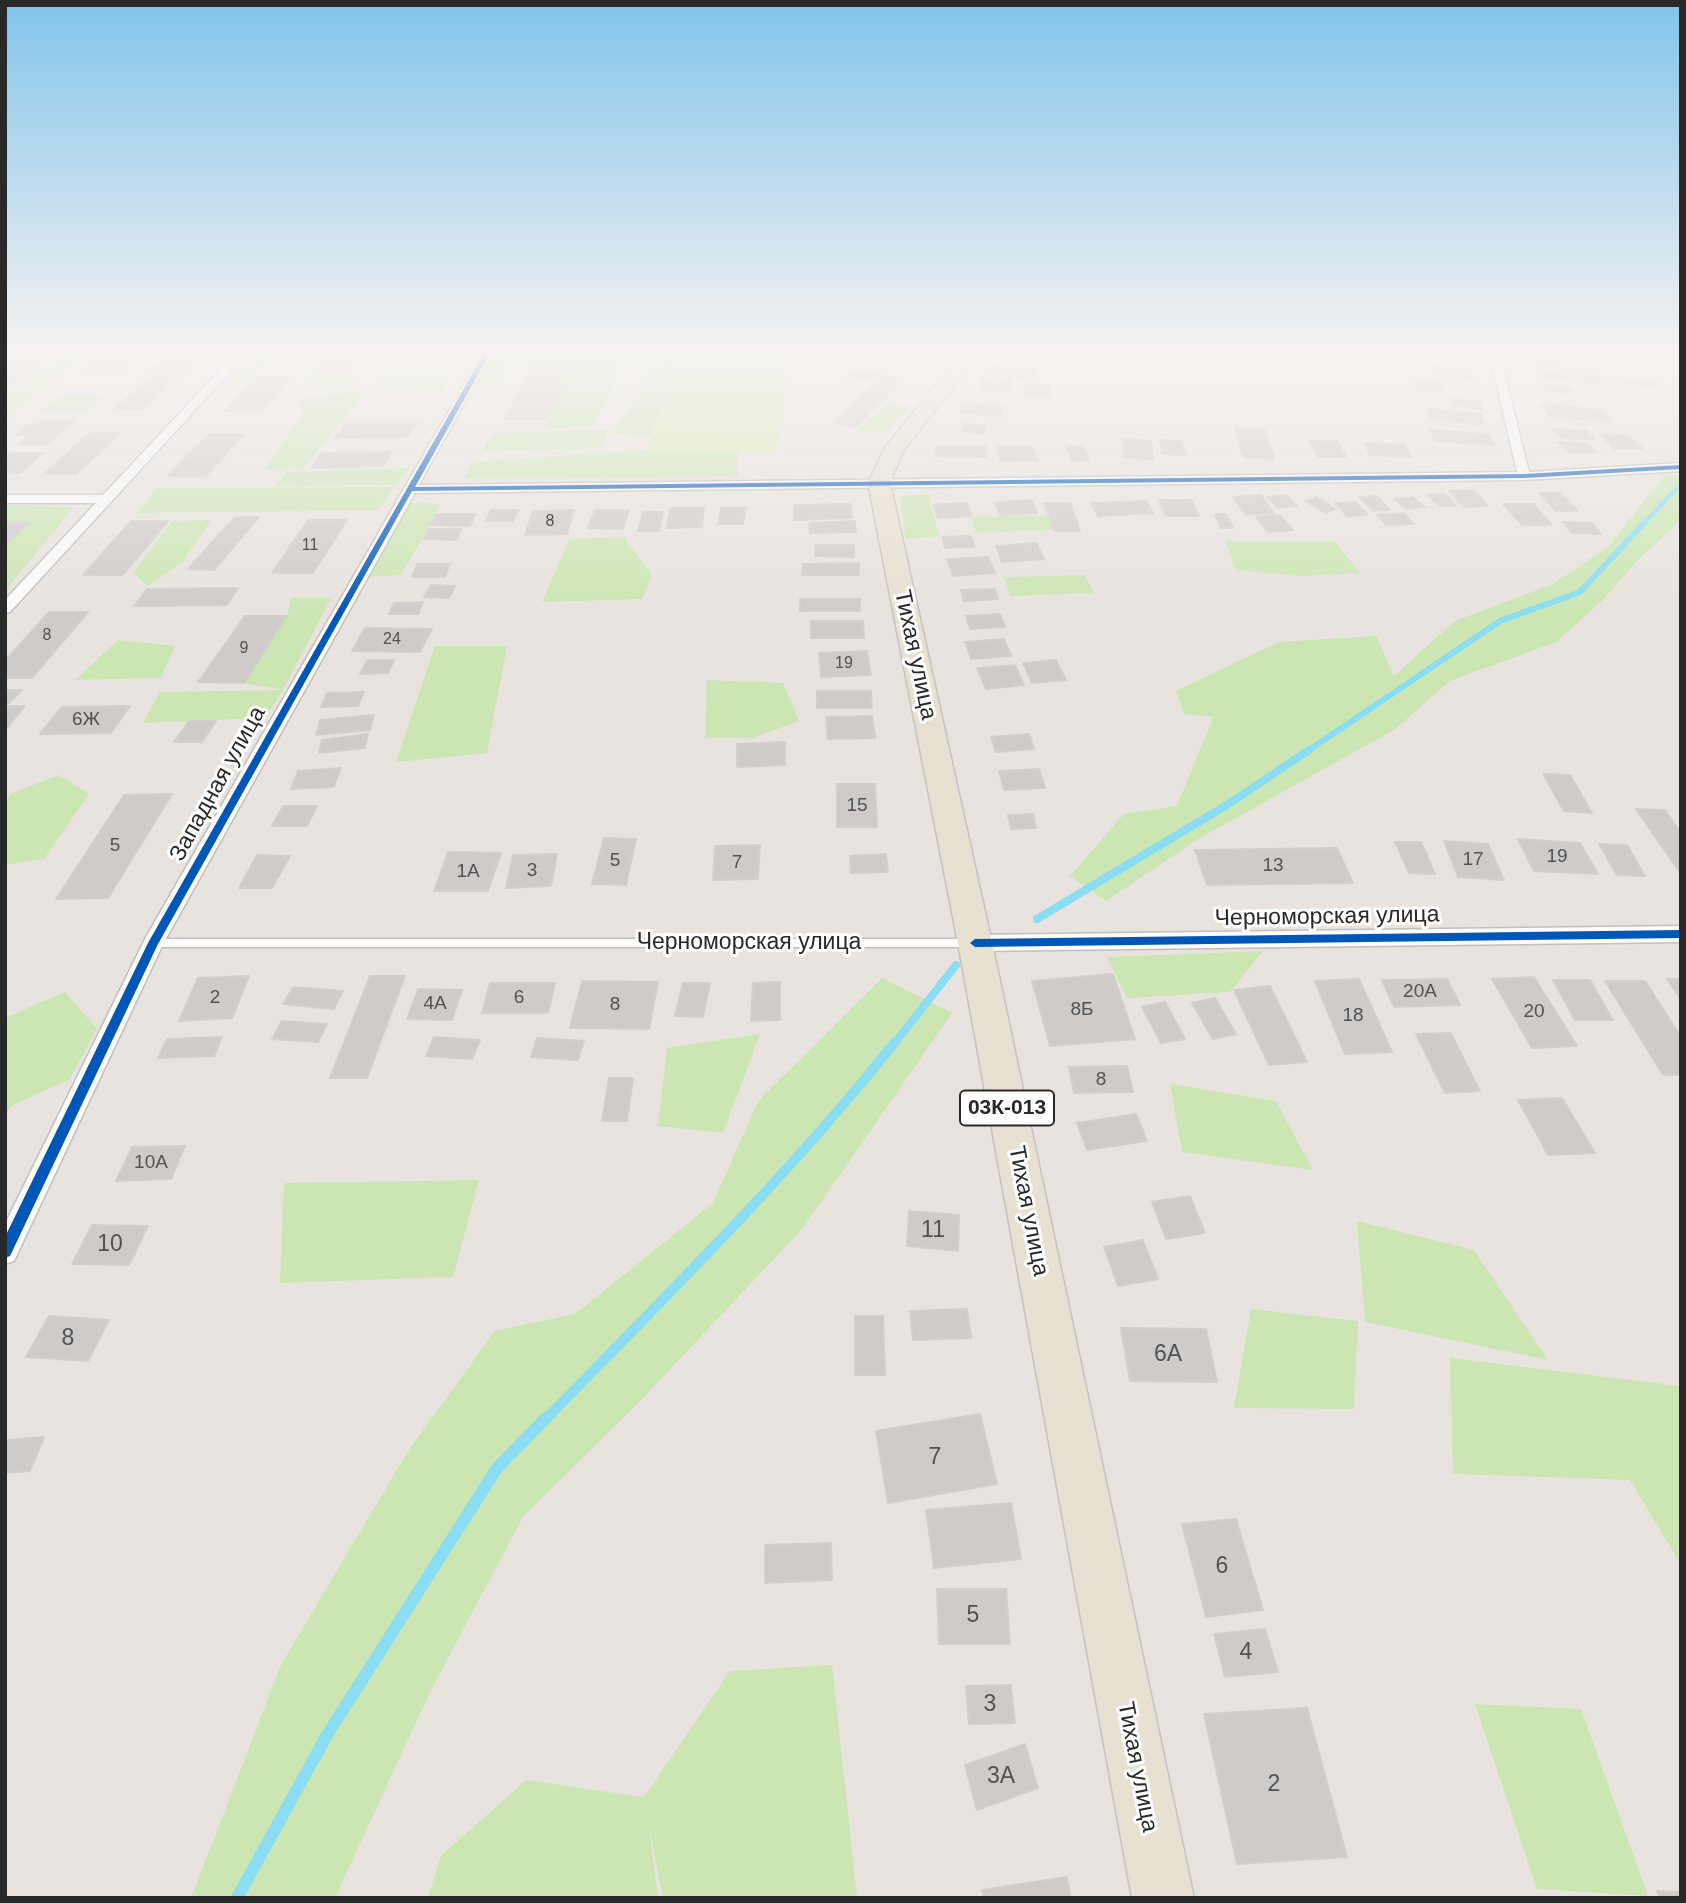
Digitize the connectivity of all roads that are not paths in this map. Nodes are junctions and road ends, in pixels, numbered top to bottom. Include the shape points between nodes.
1 (165, 437) edge
2 (440, 437) edge
3 (904, 437) edge
4 (1515, 437) edge
5 (1681, 467) edge
6 (1524, 476) junction
7 (878, 483) junction
8 (410, 489) junction
9 (5, 499) edge
10 (107, 499) junction
11 (5, 609) edge
12 (1681, 934) edge
13 (153, 943) junction
14 (975, 943) junction
15 (5, 1252) edge
16 (1163, 1898) edge

1 - 10 street
2 - 8 street, Западная улица
3 - 7 main road
4 - 6 street
5 - 6 street
6 - 7 street
7 - 8 street
7 - 14 main road, Тихая улица / 03К-013
8 - 13 street, Западная улица
9 - 10 street
10 - 11 street
12 - 14 street, Черноморская улица
13 - 14 lane, Черноморская улица
13 - 15 street, Западная улица
14 - 16 main road, Тихая улица / 03К-013

